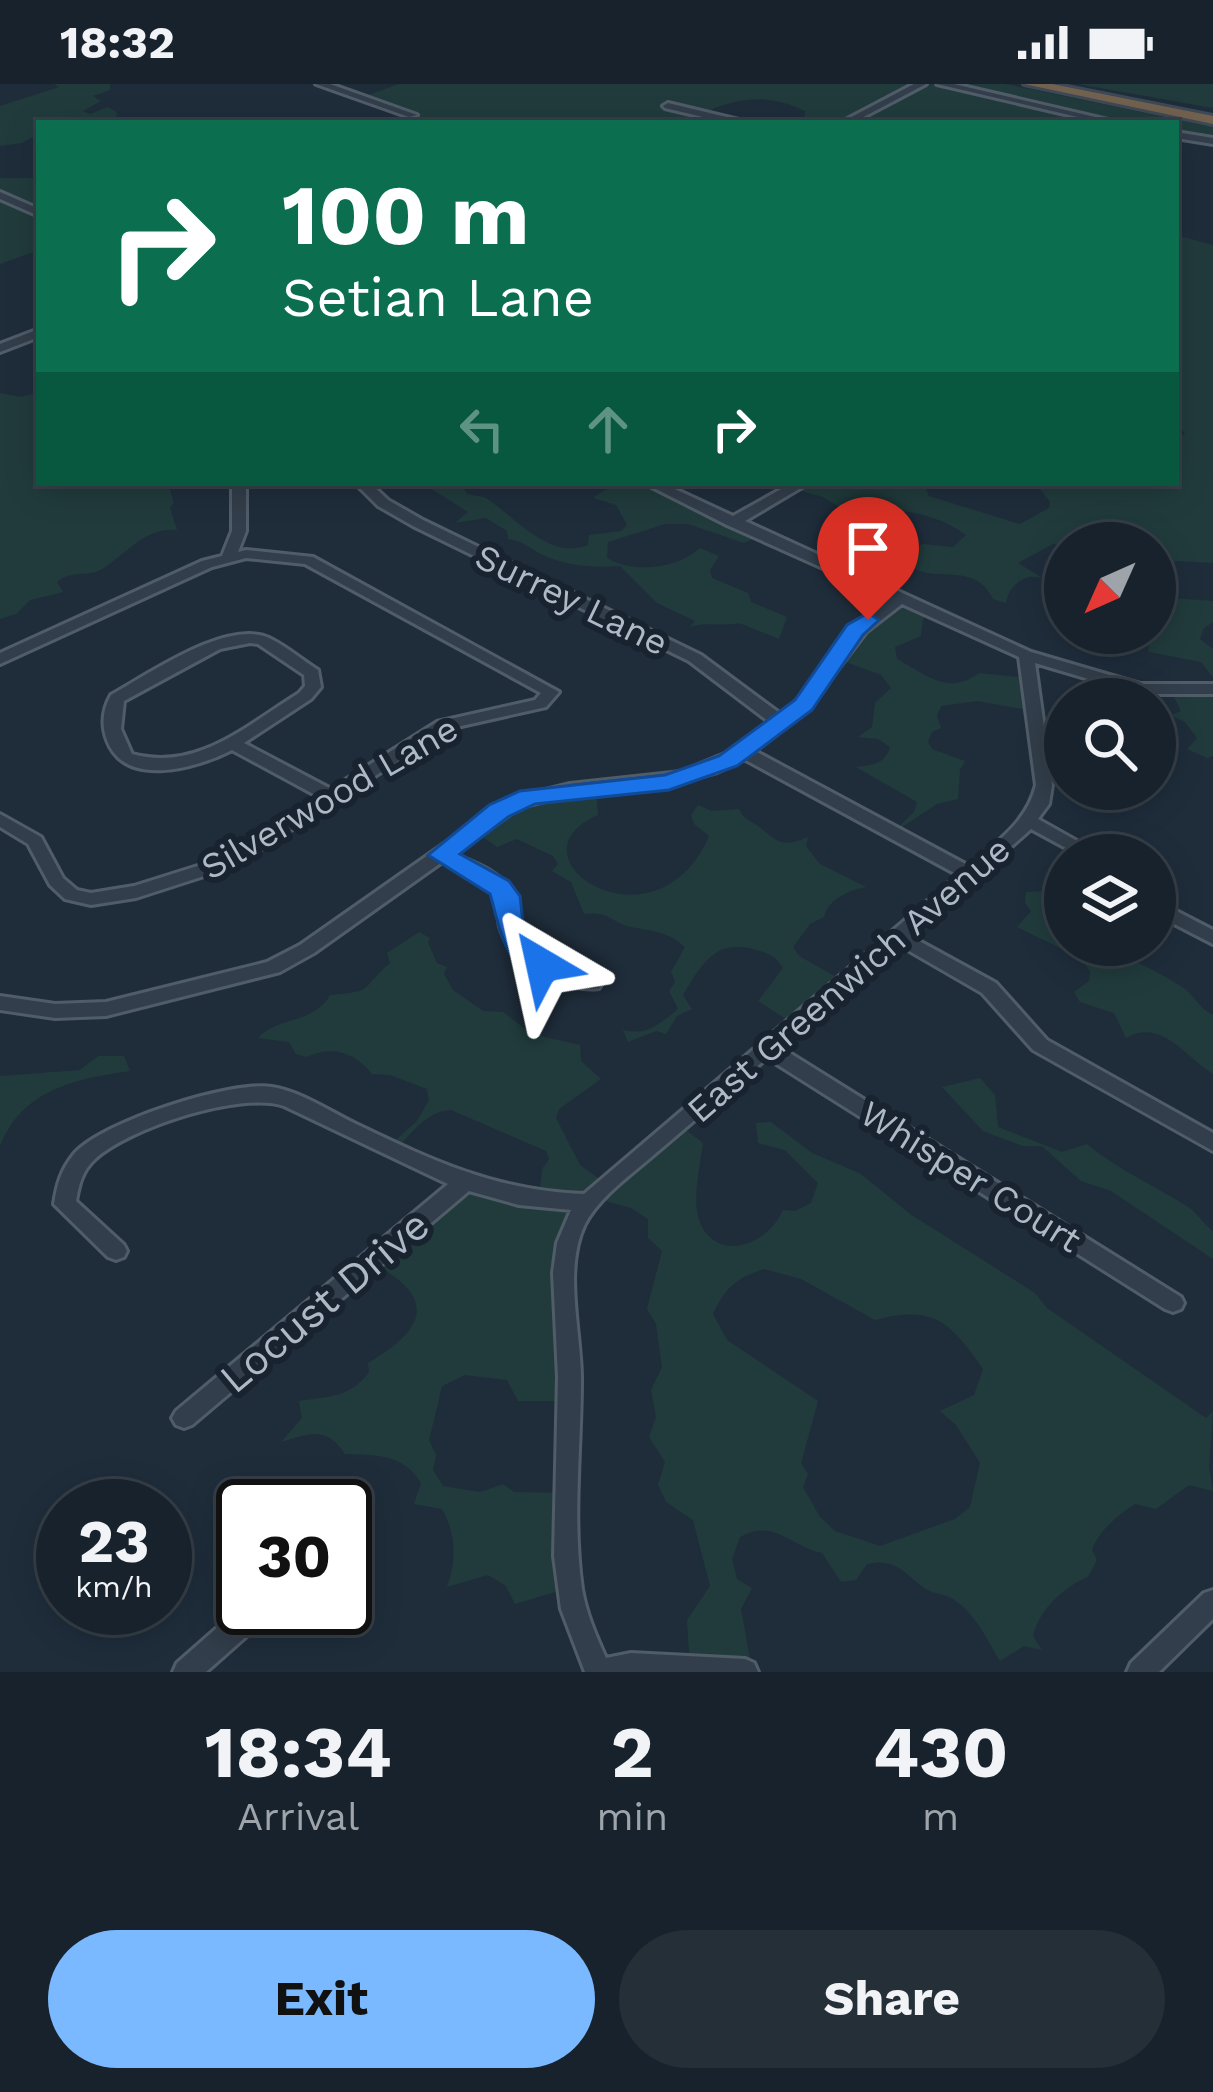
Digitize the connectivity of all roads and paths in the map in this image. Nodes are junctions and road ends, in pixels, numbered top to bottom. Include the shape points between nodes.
1 (321, 84) edge
2 (921, 84) edge
3 (942, 84) edge
4 (1031, 84) edge
5 (1062, 84) edge
6 (668, 106) dead end
7 (412, 115) dead end
8 (1213, 117) edge
9 (727, 120) edge
10 (851, 120) edge
11 (1103, 120) edge
12 (1179, 135) edge
13 (1213, 141) edge
14 (0, 195) edge
15 (36, 212) edge
16 (36, 334) edge
17 (0, 348) edge
18 (239, 486) edge
19 (365, 486) edge
20 (657, 486) edge
21 (796, 486) edge
22 (732, 521) junction
23 (230, 556) junction
24 (902, 597) junction
25 (1026, 655) junction
26 (0, 658) edge
27 (1213, 689) edge
28 (779, 722) junction
29 (232, 742) junction
30 (744, 752) junction
31 (329, 795) junction
32 (0, 819) edge
33 (1029, 821) junction
34 (1053, 834) edge
35 (442, 855) junction
36 (971, 874) junction
37 (1176, 918) edge
38 (900, 938) junction
39 (1213, 938) edge
40 (592, 983) dead end
41 (0, 1003) edge
42 (768, 1048) junction
43 (1213, 1143) edge
44 (463, 1184) junction
45 (588, 1202) junction
46 (116, 1251) dead end
47 (1173, 1303) dead end
48 (184, 1418) dead end
49 (1213, 1602) edge
50 (228, 1635) edge
51 (186, 1672) edge
52 (600, 1672) edge
53 (745, 1672) edge
54 (1140, 1672) edge

1 - 7 street
2 - 10 street
3 - 11 street
4 - 8 highway
5 - 8 highway
6 - 9 street
12 - 13 street
14 - 15 street
16 - 17 street
18 - 23 street
19 - 28 street, Surrey Lane via 418,523 695,658
20 - 22 street
21 - 22 street
22 - 24 street
23 - 26 street
23 - 31 street, Silverwood Lane via 308,560 551,692 540,704 443,725
24 - 25 street
24 - 28 street via 855,630 819,687
25 - 27 street via 1138,688
25 - 33 street, East Greenwich Avenue via 1044,785
28 - 30 street
29 - 29 street via 185,765 151,767 119,749 110,710 135,684 215,645 263,641 306,667 313,687
29 - 31 street
30 - 35 street via 669,782 530,797
30 - 36 street
31 - 32 street, Silverwood Lane via 217,867 91,899 64,890 35,841
33 - 34 street
33 - 36 street, East Greenwich Avenue
35 - 40 street via 500,887 510,932 526,955
35 - 41 street via 273,967 106,1009
36 - 38 street, East Greenwich Avenue
37 - 39 street
38 - 42 street, East Greenwich Avenue
38 - 43 street via 989,988 1040,1045
42 - 45 street, East Greenwich Avenue
42 - 47 street, Whisper Court
44 - 45 street
44 - 46 street via 284,1096 238,1097 115,1131 82,1156 64,1204
44 - 48 street, Locust Drive
45 - 52 street, East Greenwich Avenue via 572,1228 565,1268 565,1523 572,1600
49 - 54 street
50 - 51 street
52 - 53 street

